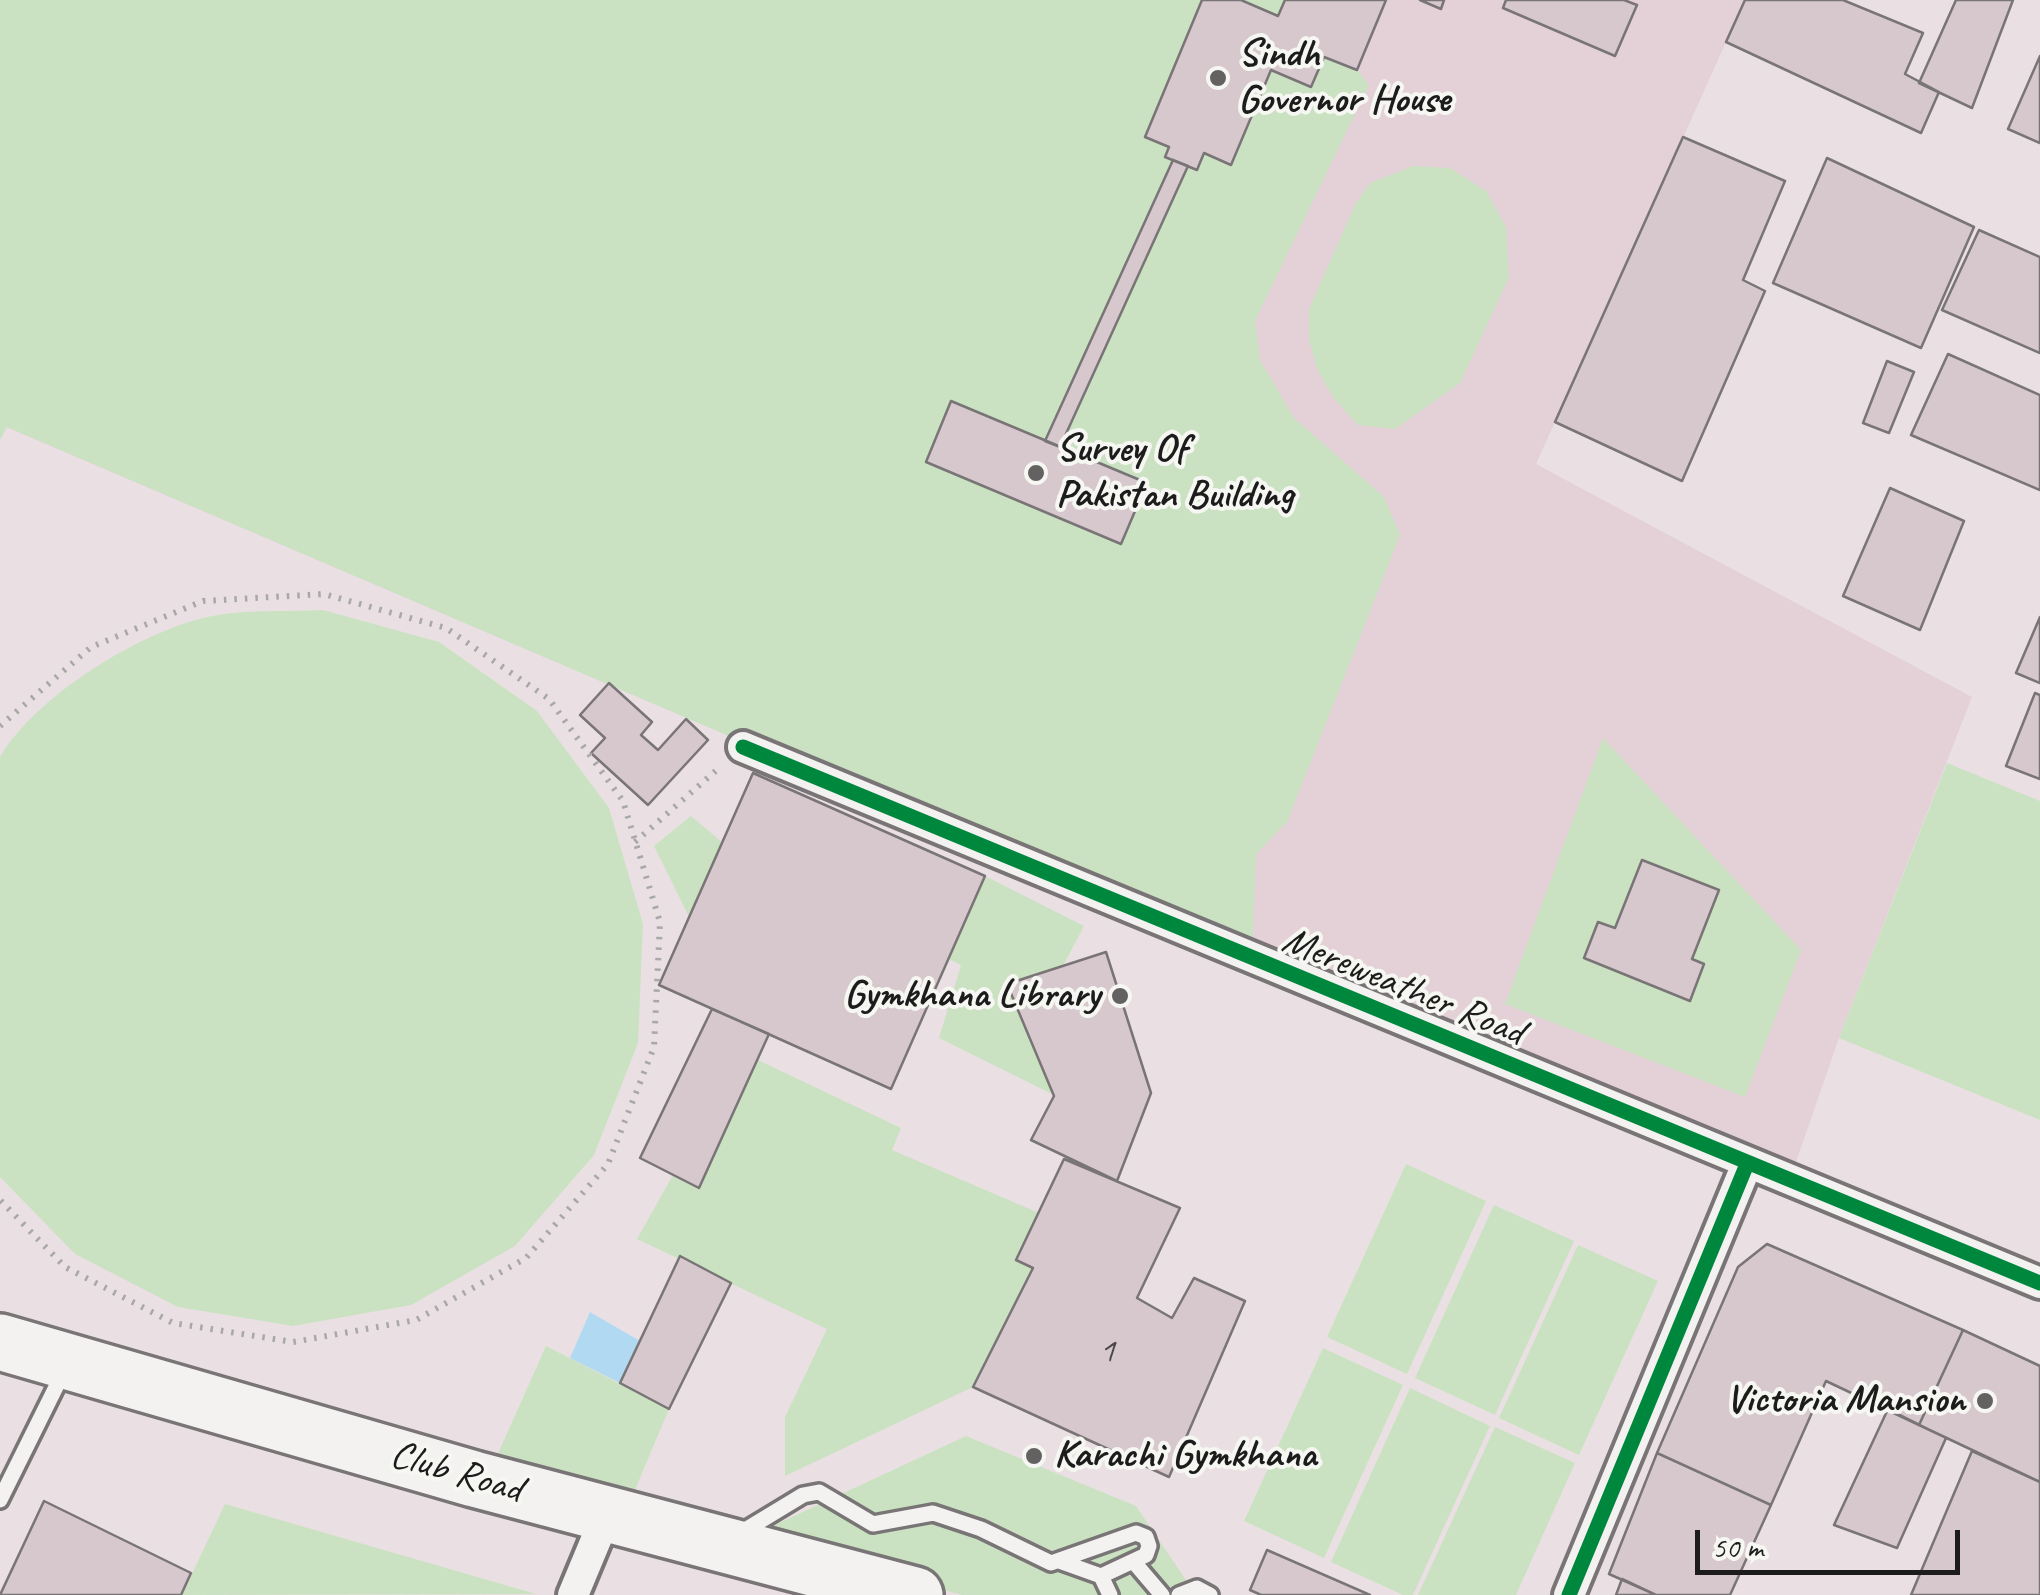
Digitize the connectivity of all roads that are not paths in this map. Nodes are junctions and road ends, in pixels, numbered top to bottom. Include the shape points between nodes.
1 (743, 747) road end
2 (1747, 1164) junction
3 (2040, 1283) edge
4 (0, 1342) edge
5 (0, 1371) edge
6 (56, 1387) junction
7 (0, 1500) edge
8 (598, 1535) junction
9 (721, 1545) junction
10 (1059, 1561) junction
11 (1132, 1562) junction
12 (1101, 1576) junction
13 (572, 1595) edge
14 (808, 1595) edge
15 (915, 1595) edge
16 (1110, 1595) edge
17 (1162, 1595) edge
18 (1179, 1595) edge
19 (1210, 1595) edge
20 (1569, 1595) edge

1 - 2 street, Mereweather Road
2 - 3 street, Mereweather Road
2 - 20 street
4 - 9 highway, Club Road
5 - 6 highway, Club Road
6 - 7 lane
6 - 8 highway, Club Road
8 - 13 street
8 - 14 highway, Club Road
9 - 10 lane via 804,1494 819,1492 873,1524 933,1513 1026,1554
9 - 15 highway, Club Road
10 - 11 lane via 1136,1533 1149,1546
10 - 12 lane
11 - 12 lane
11 - 17 lane
12 - 16 lane
18 - 19 lane via 1197,1588

